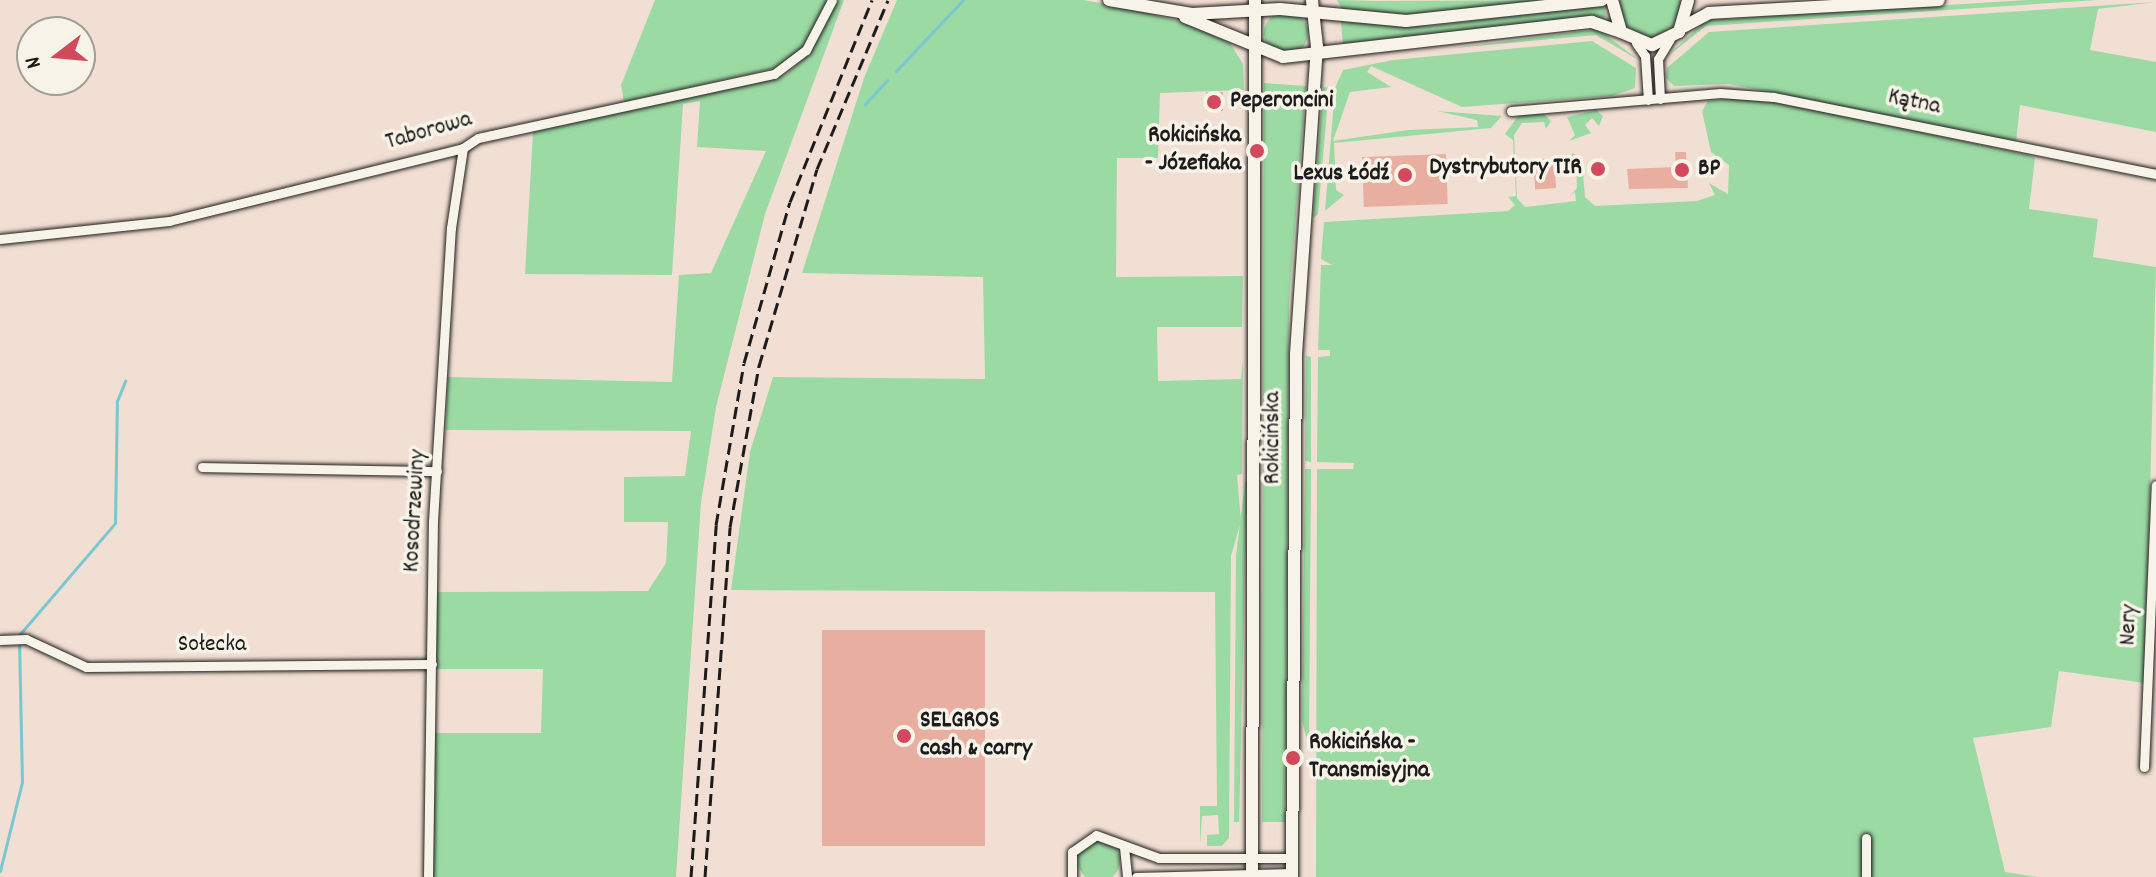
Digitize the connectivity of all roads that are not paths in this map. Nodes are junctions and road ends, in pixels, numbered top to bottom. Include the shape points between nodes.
1 (832, 0) edge
2 (1109, 0) edge
3 (1602, 0) edge
4 (1612, 0) edge
5 (1688, 0) edge
6 (1939, 0) edge
7 (1255, 5) edge
8 (1313, 6) edge
9 (1167, 11) junction
10 (1683, 27) junction
11 (1621, 32) junction
12 (1670, 39) junction
13 (1636, 43) junction
14 (1255, 51) junction
15 (1316, 55) junction
16 (1660, 99) junction
17 (1648, 100) junction
18 (1511, 111) dead end
19 (463, 148) junction
20 (2156, 174) edge
21 (0, 239) edge
22 (202, 467) dead end
23 (437, 471) junction
24 (2156, 485) edge
25 (0, 640) edge
26 (432, 664) junction
27 (2144, 767) dead end
28 (1866, 838) dead end
29 (1122, 845) junction
30 (1252, 858) junction
31 (1293, 858) junction
32 (1252, 875) edge
33 (1292, 875) edge
34 (428, 877) edge
35 (1072, 877) edge
36 (1127, 877) edge
37 (1136, 877) edge
38 (1866, 877) edge

1 - 19 street, Taborowa via 806,50 783,70 478,138
2 - 9 main road
3 - 8 main road via 1406,21
4 - 11 main road
5 - 10 main road
6 - 10 main road via 1709,13
7 - 8 main road
7 - 9 main road
7 - 14 main road, Rokicińska
8 - 15 main road, Rokicińska
9 - 14 main road
10 - 12 main road
11 - 13 main road
11 - 15 main road via 1592,22
12 - 13 main road
12 - 16 street via 1658,59
13 - 17 street via 1645,56
14 - 15 main road
14 - 30 main road, Rokicińska
15 - 31 main road, Rokicińska via 1298,305
16 - 17 street, Kątna
16 - 20 street, Kątna via 1728,93 1774,97
17 - 18 street, Kątna
19 - 21 street, Taborowa via 142,227
19 - 23 street, Kosodrzewiny via 451,228
22 - 23 street
23 - 26 street, Kosodrzewiny
24 - 27 street, Nery
25 - 26 street, Sołecka via 26,639 86,667
26 - 34 street, Kosodrzewiny
28 - 38 street
29 - 30 street via 1159,858
29 - 35 street via 1102,835 1085,839 1070,858
29 - 36 street
30 - 31 street
30 - 32 main road, Rokicińska
31 - 33 main road, Rokicińska
32 - 33 street
32 - 37 street

